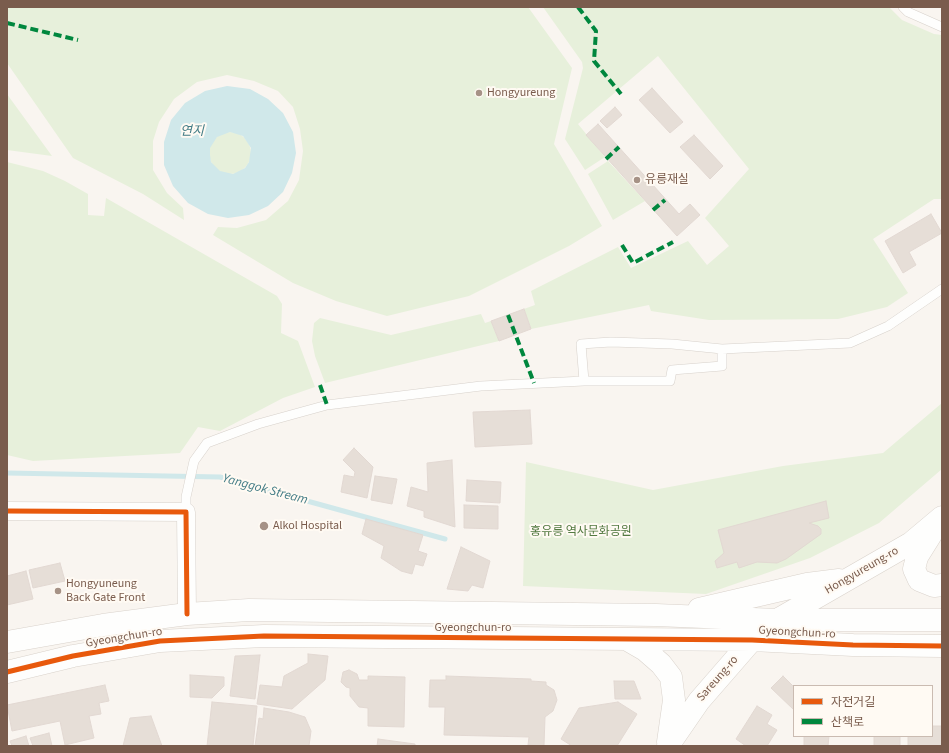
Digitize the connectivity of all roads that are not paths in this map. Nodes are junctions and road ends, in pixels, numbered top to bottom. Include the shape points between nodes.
1 (903, 7) edge
2 (942, 27) edge
3 (942, 289) edge
4 (722, 349) junction
5 (584, 381) junction
6 (186, 504) junction
7 (7, 511) edge
8 (941, 518) edge
9 (849, 579) junction
10 (942, 585) edge
11 (187, 614) junction
12 (656, 616) junction
13 (777, 620) junction
14 (942, 620) edge
15 (626, 639) junction
16 (752, 640) junction
17 (7, 642) edge
18 (942, 646) edge
19 (7, 672) edge
20 (668, 746) edge

1 - 2 lane via 908,12
3 - 4 lane via 888,326 850,343
4 - 5 lane via 722,366 672,370 670,381
4 - 5 lane via 664,343 580,344
5 - 6 lane via 481,386 327,405 258,424 207,444 194,462
6 - 7 street
6 - 11 street
8 - 9 street, Hongyureung-ro via 911,543
8 - 10 street via 917,557 914,569 919,580 934,586
9 - 12 street via 807,584 691,611
9 - 13 street, Hongyureung-ro
11 - 12 street, Gyeongchun-ro via 250,610
11 - 17 street, Gyeongchun-ro via 103,625
12 - 13 street, Gyeongchun-ro
13 - 14 street, Gyeongchun-ro
13 - 16 street, Sareung-ro
15 - 16 street, Gyeongchun-ro
15 - 19 street, Gyeongchun-ro via 264,636 197,639 160,641 81,654
15 - 20 street via 645,650 671,677 674,700
16 - 18 street, Gyeongchun-ro
16 - 20 street, Sareung-ro via 699,701

